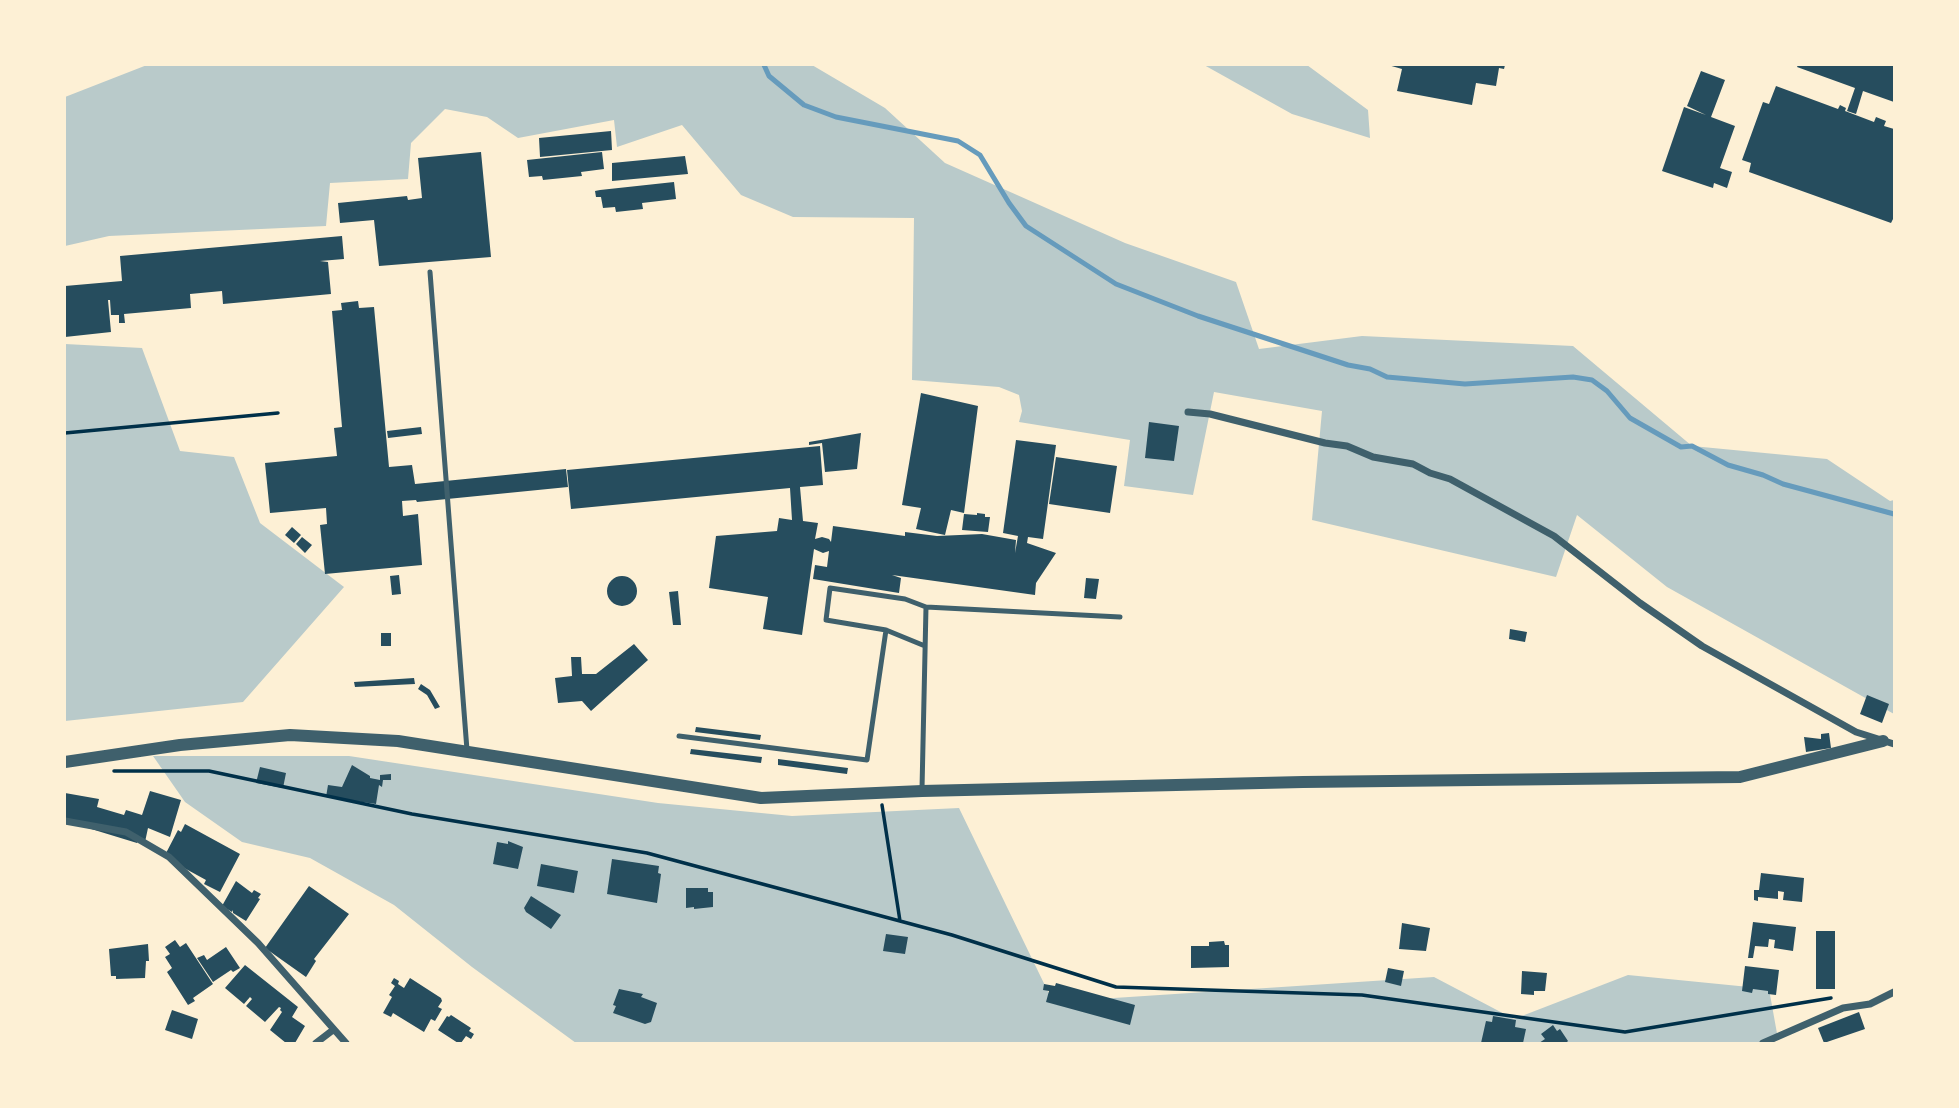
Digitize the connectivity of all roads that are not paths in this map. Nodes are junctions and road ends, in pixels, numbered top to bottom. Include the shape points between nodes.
1 (430, 272) dead end
2 (1188, 412) dead end
3 (926, 607) junction
4 (1120, 617) dead end
5 (886, 630) junction
6 (925, 646) junction
7 (679, 736) dead end
8 (1888, 743) edge
9 (467, 753) junction
10 (65, 762) edge
11 (922, 790) junction
12 (65, 821) edge
13 (1894, 992) edge
14 (333, 1030) junction
15 (316, 1043) edge
16 (346, 1043) edge
17 (1763, 1043) edge

1 - 9 lane
2 - 8 street via 1347,446 1450,479 1553,536 1702,646 1856,732
3 - 4 lane
3 - 5 lane via 905,599 830,588 826,620
3 - 6 lane
5 - 6 lane
5 - 7 lane via 867,760
6 - 11 lane
8 - 11 street via 1740,777
9 - 10 street via 398,741 290,735
9 - 11 street via 761,798
12 - 14 street via 126,832 169,857 258,943
13 - 17 street via 1870,1004 1843,1008
14 - 15 street
14 - 16 street

